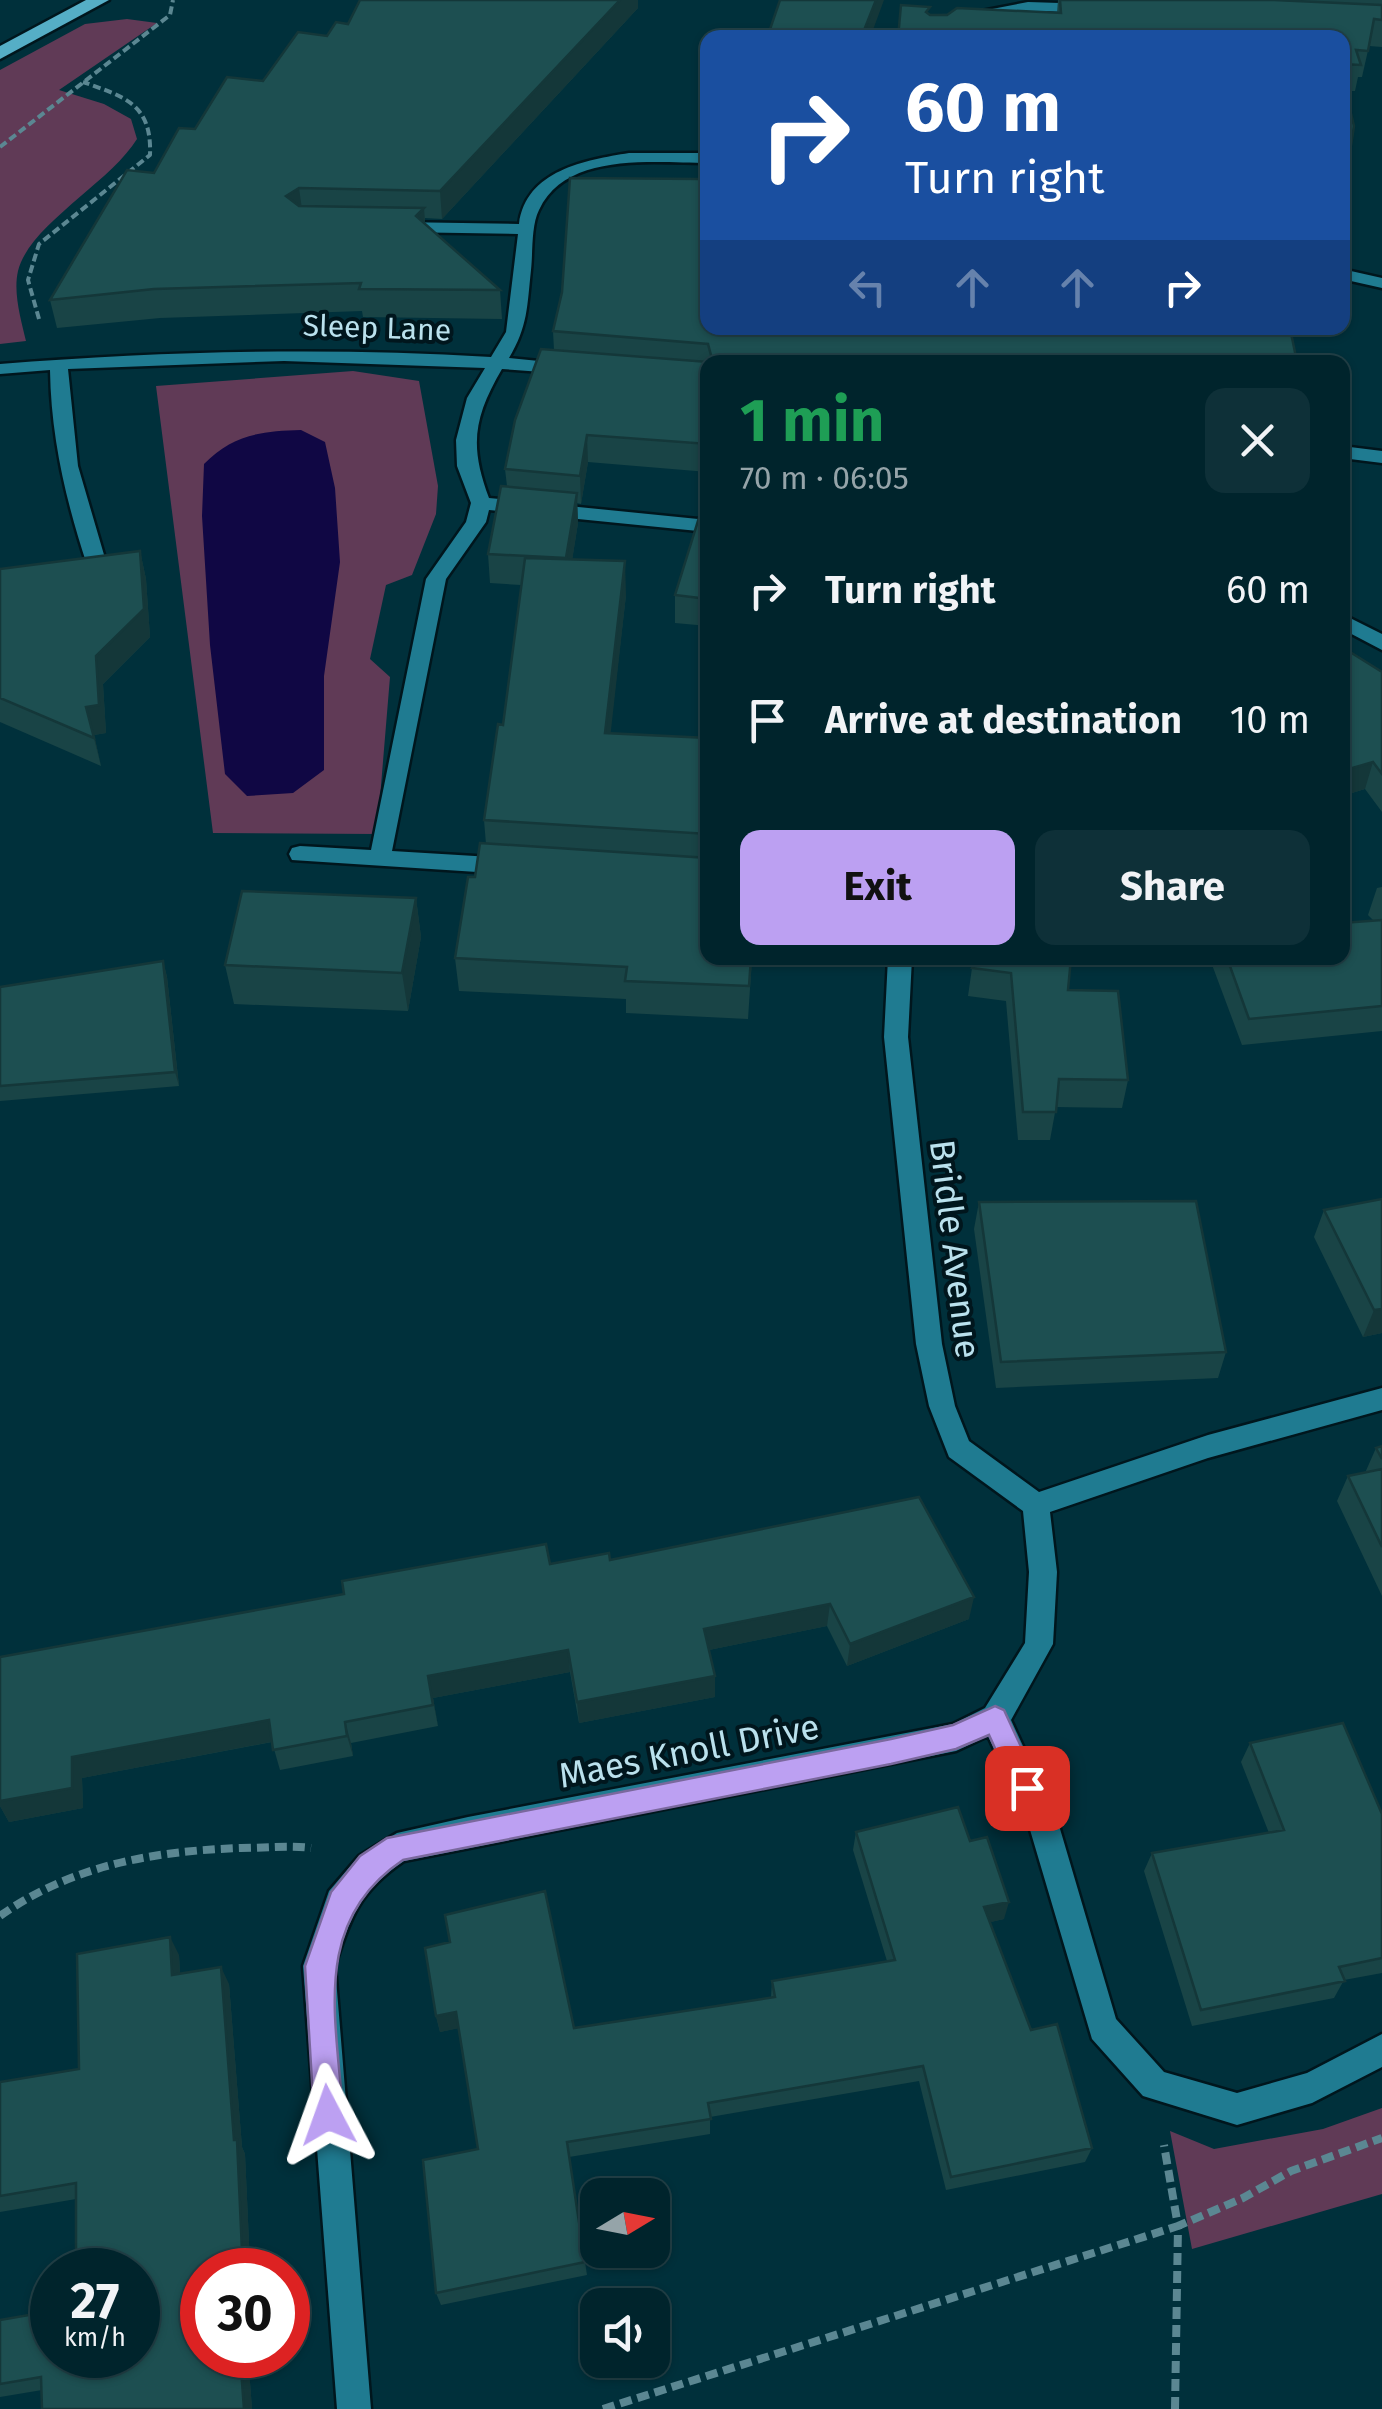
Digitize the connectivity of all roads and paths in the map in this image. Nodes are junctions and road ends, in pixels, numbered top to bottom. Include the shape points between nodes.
1 (100, 0) edge
2 (172, 0) edge
3 (1011, 2) edge
4 (1108, 10) edge
5 (944, 30) edge
6 (0, 53) edge
7 (83, 82) junction
8 (0, 147) edge
9 (700, 158) edge
10 (378, 226) edge
11 (527, 229) junction
12 (1350, 276) edge
13 (1382, 282) edge
14 (495, 362) junction
15 (52, 364) junction
16 (0, 369) edge
17 (584, 370) edge
18 (1350, 453) edge
19 (1382, 457) edge
20 (482, 503) junction
21 (700, 525) edge
22 (96, 565) edge
23 (1350, 625) edge
24 (1382, 643) edge
25 (300, 854) dead end
26 (380, 858) junction
27 (523, 867) edge
28 (900, 965) edge
29 (1382, 1399) edge
30 (1036, 1505) junction
31 (995, 1718) junction
32 (370, 1866) junction
33 (0, 1916) edge
34 (1382, 2050) edge
35 (1154, 2085) junction
36 (1382, 2138) edge
37 (1178, 2226) junction
38 (354, 2409) edge
39 (603, 2409) edge
40 (1175, 2409) edge

1 - 6 highway
2 - 7 path via 170,14
3 - 4 street
3 - 5 street
7 - 8 path
7 - 15 path via 121,96 142,111 153,132 150,155 39,244 28,280
9 - 11 street via 580,166 546,186 529,212
10 - 11 street
11 - 14 street via 515,332
12 - 13 street
14 - 15 street, Sleep Lane via 304,354
14 - 17 street, Sleep Lane
14 - 20 street via 465,440
15 - 16 street, Sleep Lane
15 - 22 street via 66,461
18 - 19 street
20 - 21 street
20 - 26 street via 436,579
23 - 24 street
25 - 26 street
26 - 27 street
28 - 30 street, Bridle Avenue via 896,1037 929,1344 942,1406 959,1449
29 - 30 street via 1218,1442
30 - 31 street via 1043,1572 1039,1644
31 - 32 street, Maes Knoll Drive via 956,1737 891,1752 432,1839 397,1848
31 - 35 street via 1043,1822 1103,2028
32 - 33 path via 306,1846 189,1849 63,1878
32 - 38 street, Maes Knoll Drive via 340,1902 320,1966
34 - 35 street via 1312,2087 1237,2109
35 - 37 path
36 - 37 path via 1291,2171
37 - 39 path
37 - 40 path

